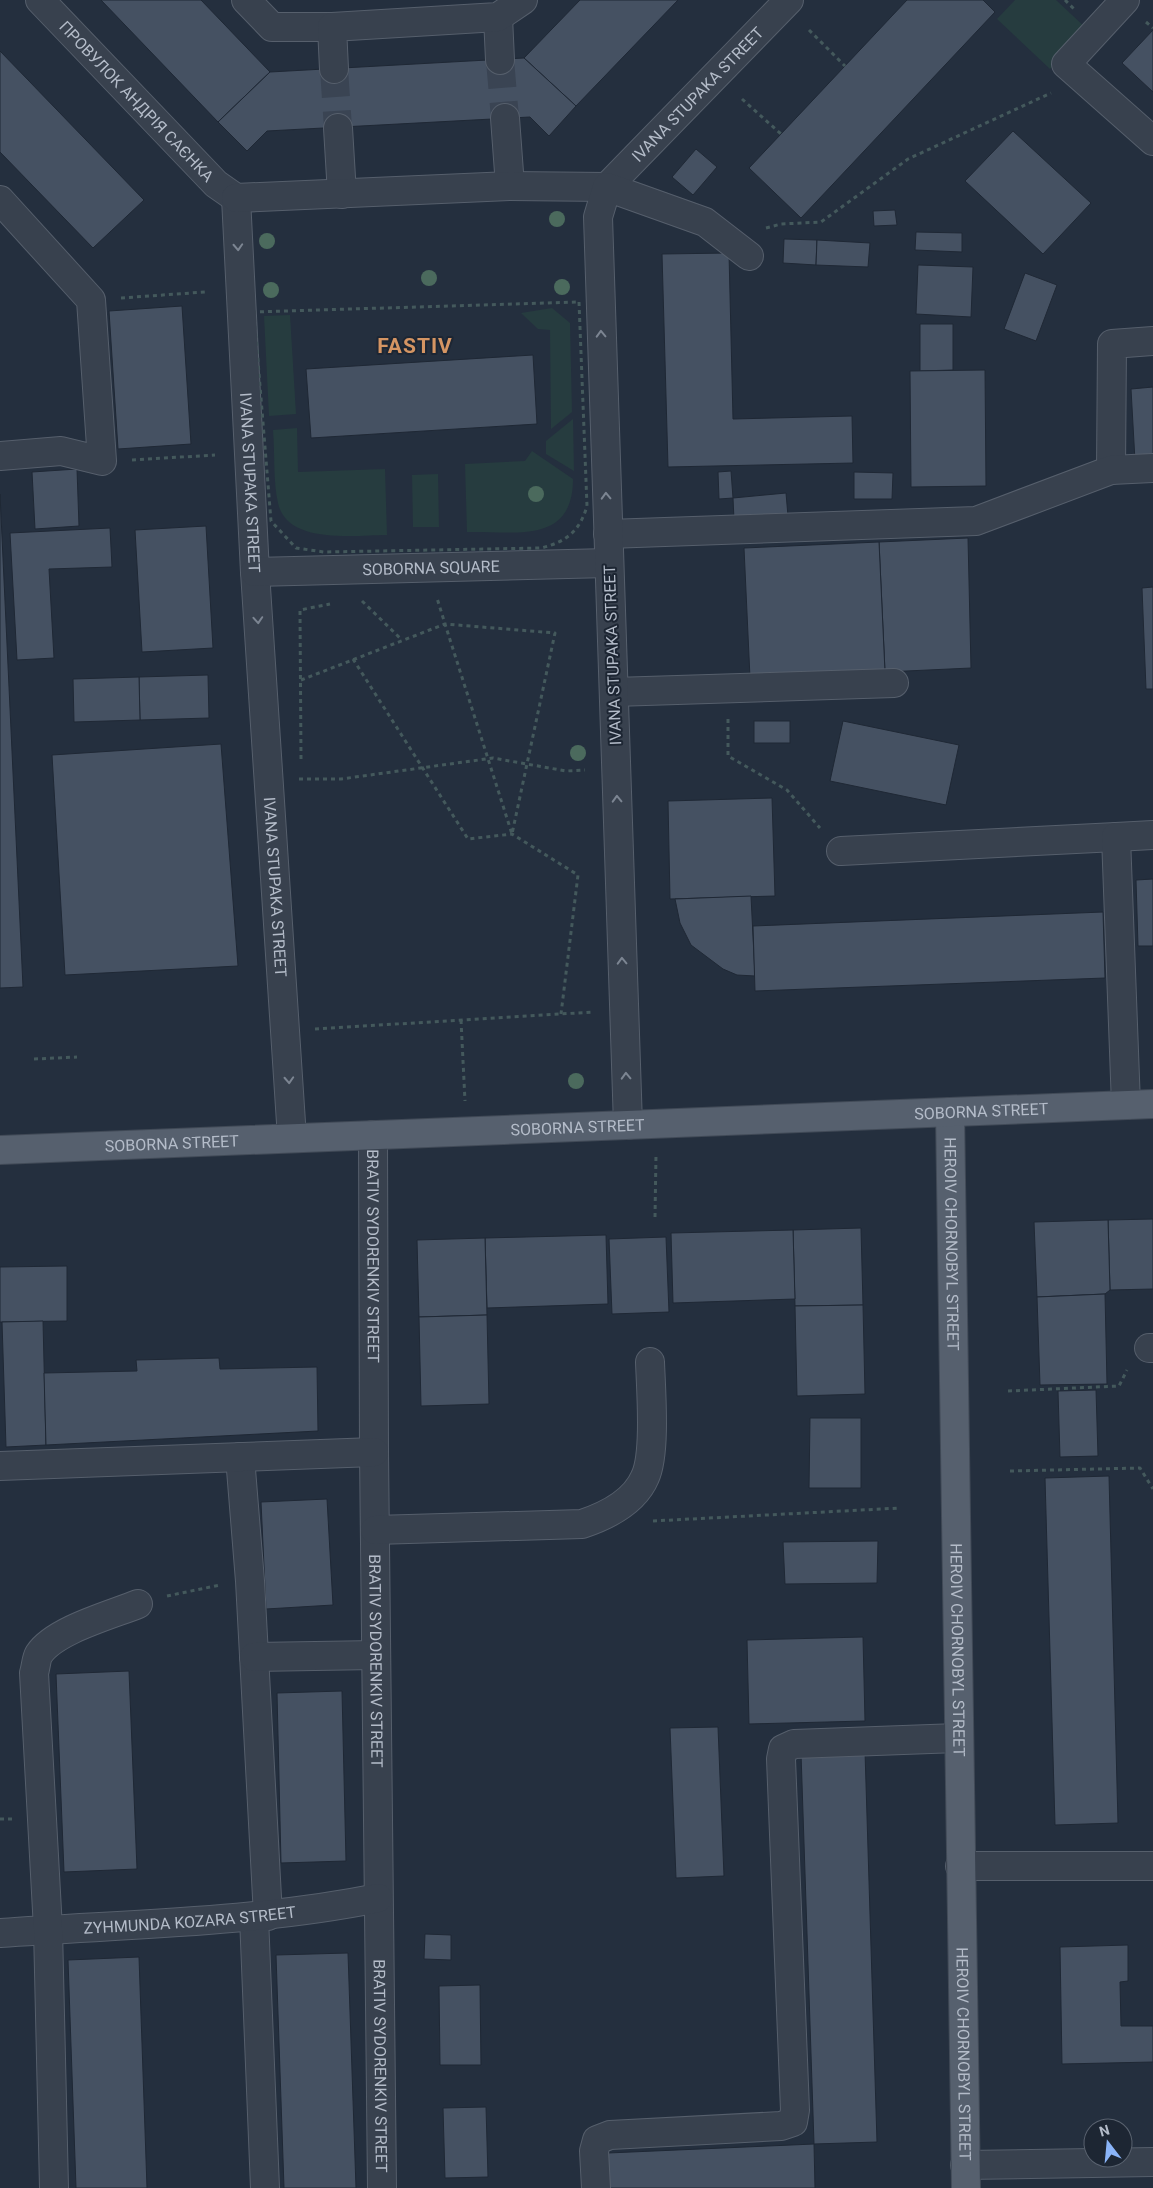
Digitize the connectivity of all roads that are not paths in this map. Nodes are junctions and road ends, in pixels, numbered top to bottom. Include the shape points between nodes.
1 (40, 0) edge
2 (246, 0) edge
3 (523, 0) edge
4 (789, 0) edge
5 (1125, 0) edge
6 (498, 17) junction
7 (332, 27) junction
8 (500, 60) tunnel mouth
9 (334, 68) tunnel mouth
10 (505, 118) tunnel mouth
11 (338, 128) tunnel mouth
12 (1153, 142) edge
13 (510, 186) junction
14 (607, 187) junction
15 (342, 194) junction
16 (236, 198) junction
17 (0, 200) edge
18 (749, 256) dead end
19 (1153, 342) edge
20 (0, 456) edge
21 (1153, 468) edge
22 (1111, 470) junction
23 (608, 534) junction
24 (608, 562) junction
25 (255, 572) junction
26 (894, 683) dead end
27 (614, 692) junction
28 (1153, 835) edge
29 (1116, 837) junction
30 (841, 851) road end
31 (1153, 1104) edge
32 (1126, 1105) junction
33 (950, 1112) junction
34 (628, 1125) junction
35 (373, 1135) junction
36 (292, 1138) junction
37 (0, 1150) edge
38 (650, 1362) dead end
39 (374, 1452) junction
40 (240, 1457) junction
41 (0, 1466) edge
42 (375, 1530) junction
43 (138, 1604) road end
44 (376, 1655) junction
45 (254, 1657) junction
46 (958, 1738) junction
47 (960, 1866) junction
48 (1153, 1866) edge
49 (378, 1898) junction
50 (261, 1916) junction
51 (48, 1930) junction
52 (0, 1933) edge
53 (1153, 2162) edge
54 (966, 2176) edge
55 (54, 2188) edge
56 (265, 2188) edge
57 (382, 2188) edge
58 (596, 2188) edge

1 - 16 street, ПРОВУЛОК АНДРІЯ САЄНКА via 216,184
2 - 7 street via 272,27
3 - 6 street
4 - 14 street, IVANA STUPAKA STREET
5 - 12 street via 1066,64
6 - 7 street
6 - 8 street
7 - 9 street
10 - 13 street
11 - 15 street
13 - 14 street
13 - 15 street
14 - 18 street via 705,222
23 -> 14 street, IVANA STUPAKA STREET via 598,217
15 - 16 street
16 -> 25 street, IVANA STUPAKA STREET
17 - 20 street via 91,300 102,461 61,451
19 - 22 street via 1112,344
21 - 22 street
22 - 23 street via 976,521
23 - 24 street, IVANA STUPAKA STREET
24 - 25 street, SOBORNA SQUARE via 434,559
24 - 27 street, IVANA STUPAKA STREET
25 -> 36 street, IVANA STUPAKA STREET
26 - 27 street
34 -> 27 street, IVANA STUPAKA STREET
28 - 29 street
29 - 30 street
29 - 32 street
31 - 32 main road, SOBORNA STREET
32 - 33 main road, SOBORNA STREET
33 - 34 main road, SOBORNA STREET
33 - 46 main road, HEROIV CHORNOBYL STREET
34 - 35 main road, SOBORNA STREET
35 - 36 main road, SOBORNA STREET
35 - 39 street, BRATIV SYDORENKIV STREET
36 - 37 main road, SOBORNA STREET
38 - 42 street via 651,1445 645,1478 627,1501 605,1516 582,1524
39 - 40 street
39 - 42 street, BRATIV SYDORENKIV STREET
40 - 41 street
40 - 45 street
42 - 44 street, BRATIV SYDORENKIV STREET
43 - 51 street via 71,1631 51,1642 38,1655 34,1673
44 - 45 street
44 - 49 street, BRATIV SYDORENKIV STREET
45 - 50 street
46 - 47 main road, HEROIV CHORNOBYL STREET
46 - 58 street via 794,1744 783,1749 793,2122 781,2126 610,2135 597,2140 594,2151
47 - 48 street
47 - 54 main road, HEROIV CHORNOBYL STREET
49 - 50 street, ZYHMUNDA KOZARA STREET via 320,1910
49 - 57 street, BRATIV SYDORENKIV STREET
50 - 51 street, ZYHMUNDA KOZARA STREET
50 - 56 street
51 - 52 street, ZYHMUNDA KOZARA STREET
51 - 55 street
53 - 54 street

